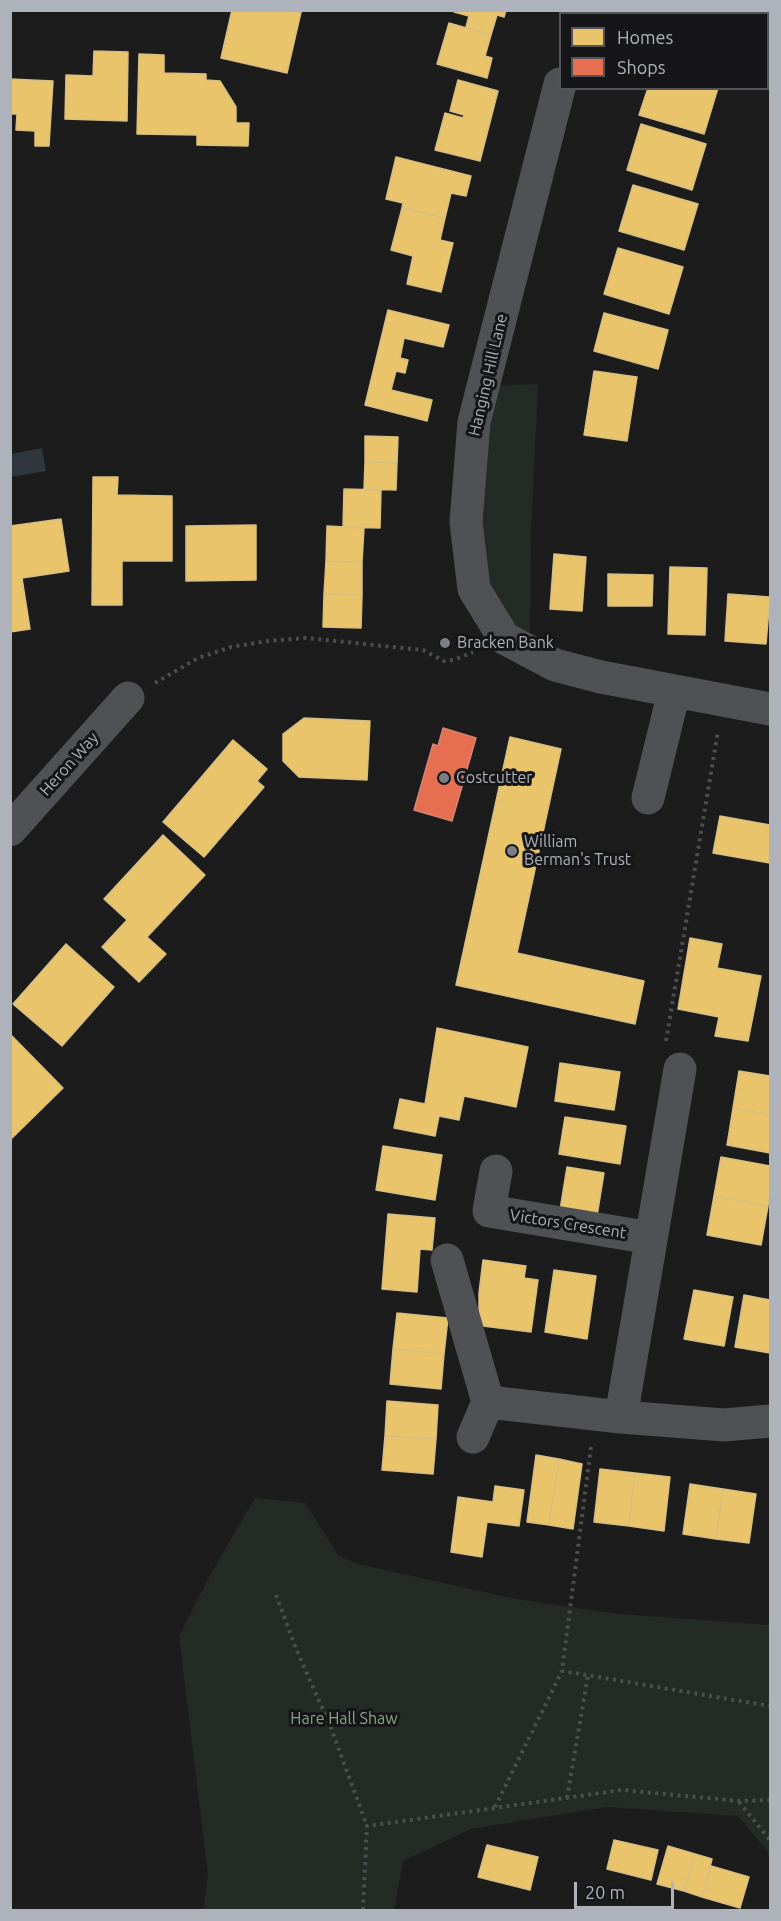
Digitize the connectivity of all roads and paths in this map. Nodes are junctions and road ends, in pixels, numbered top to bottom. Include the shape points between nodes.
1 (559, 90) edge
2 (504, 638) junction
3 (674, 692) junction
4 (128, 698) joint
5 (724, 701) junction
6 (771, 709) edge
7 (648, 798) dead end
8 (10, 830) edge
9 (680, 1069) joint
10 (496, 1171) dead end
11 (651, 1238) junction
12 (447, 1260) dead end
13 (488, 1402) junction
14 (608, 1415) junction
15 (771, 1421) edge
16 (473, 1437) dead end
17 (276, 1595) dead end
18 (562, 1671) junction
19 (588, 1675) junction
20 (771, 1706) edge
21 (567, 1798) junction
22 (771, 1800) edge
23 (739, 1801) junction
24 (494, 1808) junction
25 (367, 1826) junction
26 (771, 1840) edge
27 (363, 1911) edge

1 - 2 street, Hanging Hill Lane via 474,422 466,522 474,590
2 - 3 street via 555,665
2 - 4 path via 444,661 423,650 306,638 268,640 198,658
3 - 5 street
3 - 7 street
4 - 8 street, Heron Way
5 - 6 street
5 - 9 path via 662,1067
9 - 11 street
10 - 11 street, Victors Crescent via 489,1211
11 - 14 street
12 - 13 street
13 - 14 street
13 - 16 street
14 - 15 street via 724,1425
14 - 18 path
17 - 25 path
18 - 19 path
18 - 24 path
19 - 20 path
19 - 21 path
21 - 23 path via 622,1790
21 - 24 path
22 - 23 path
23 - 26 path
24 - 25 path
25 - 27 path

